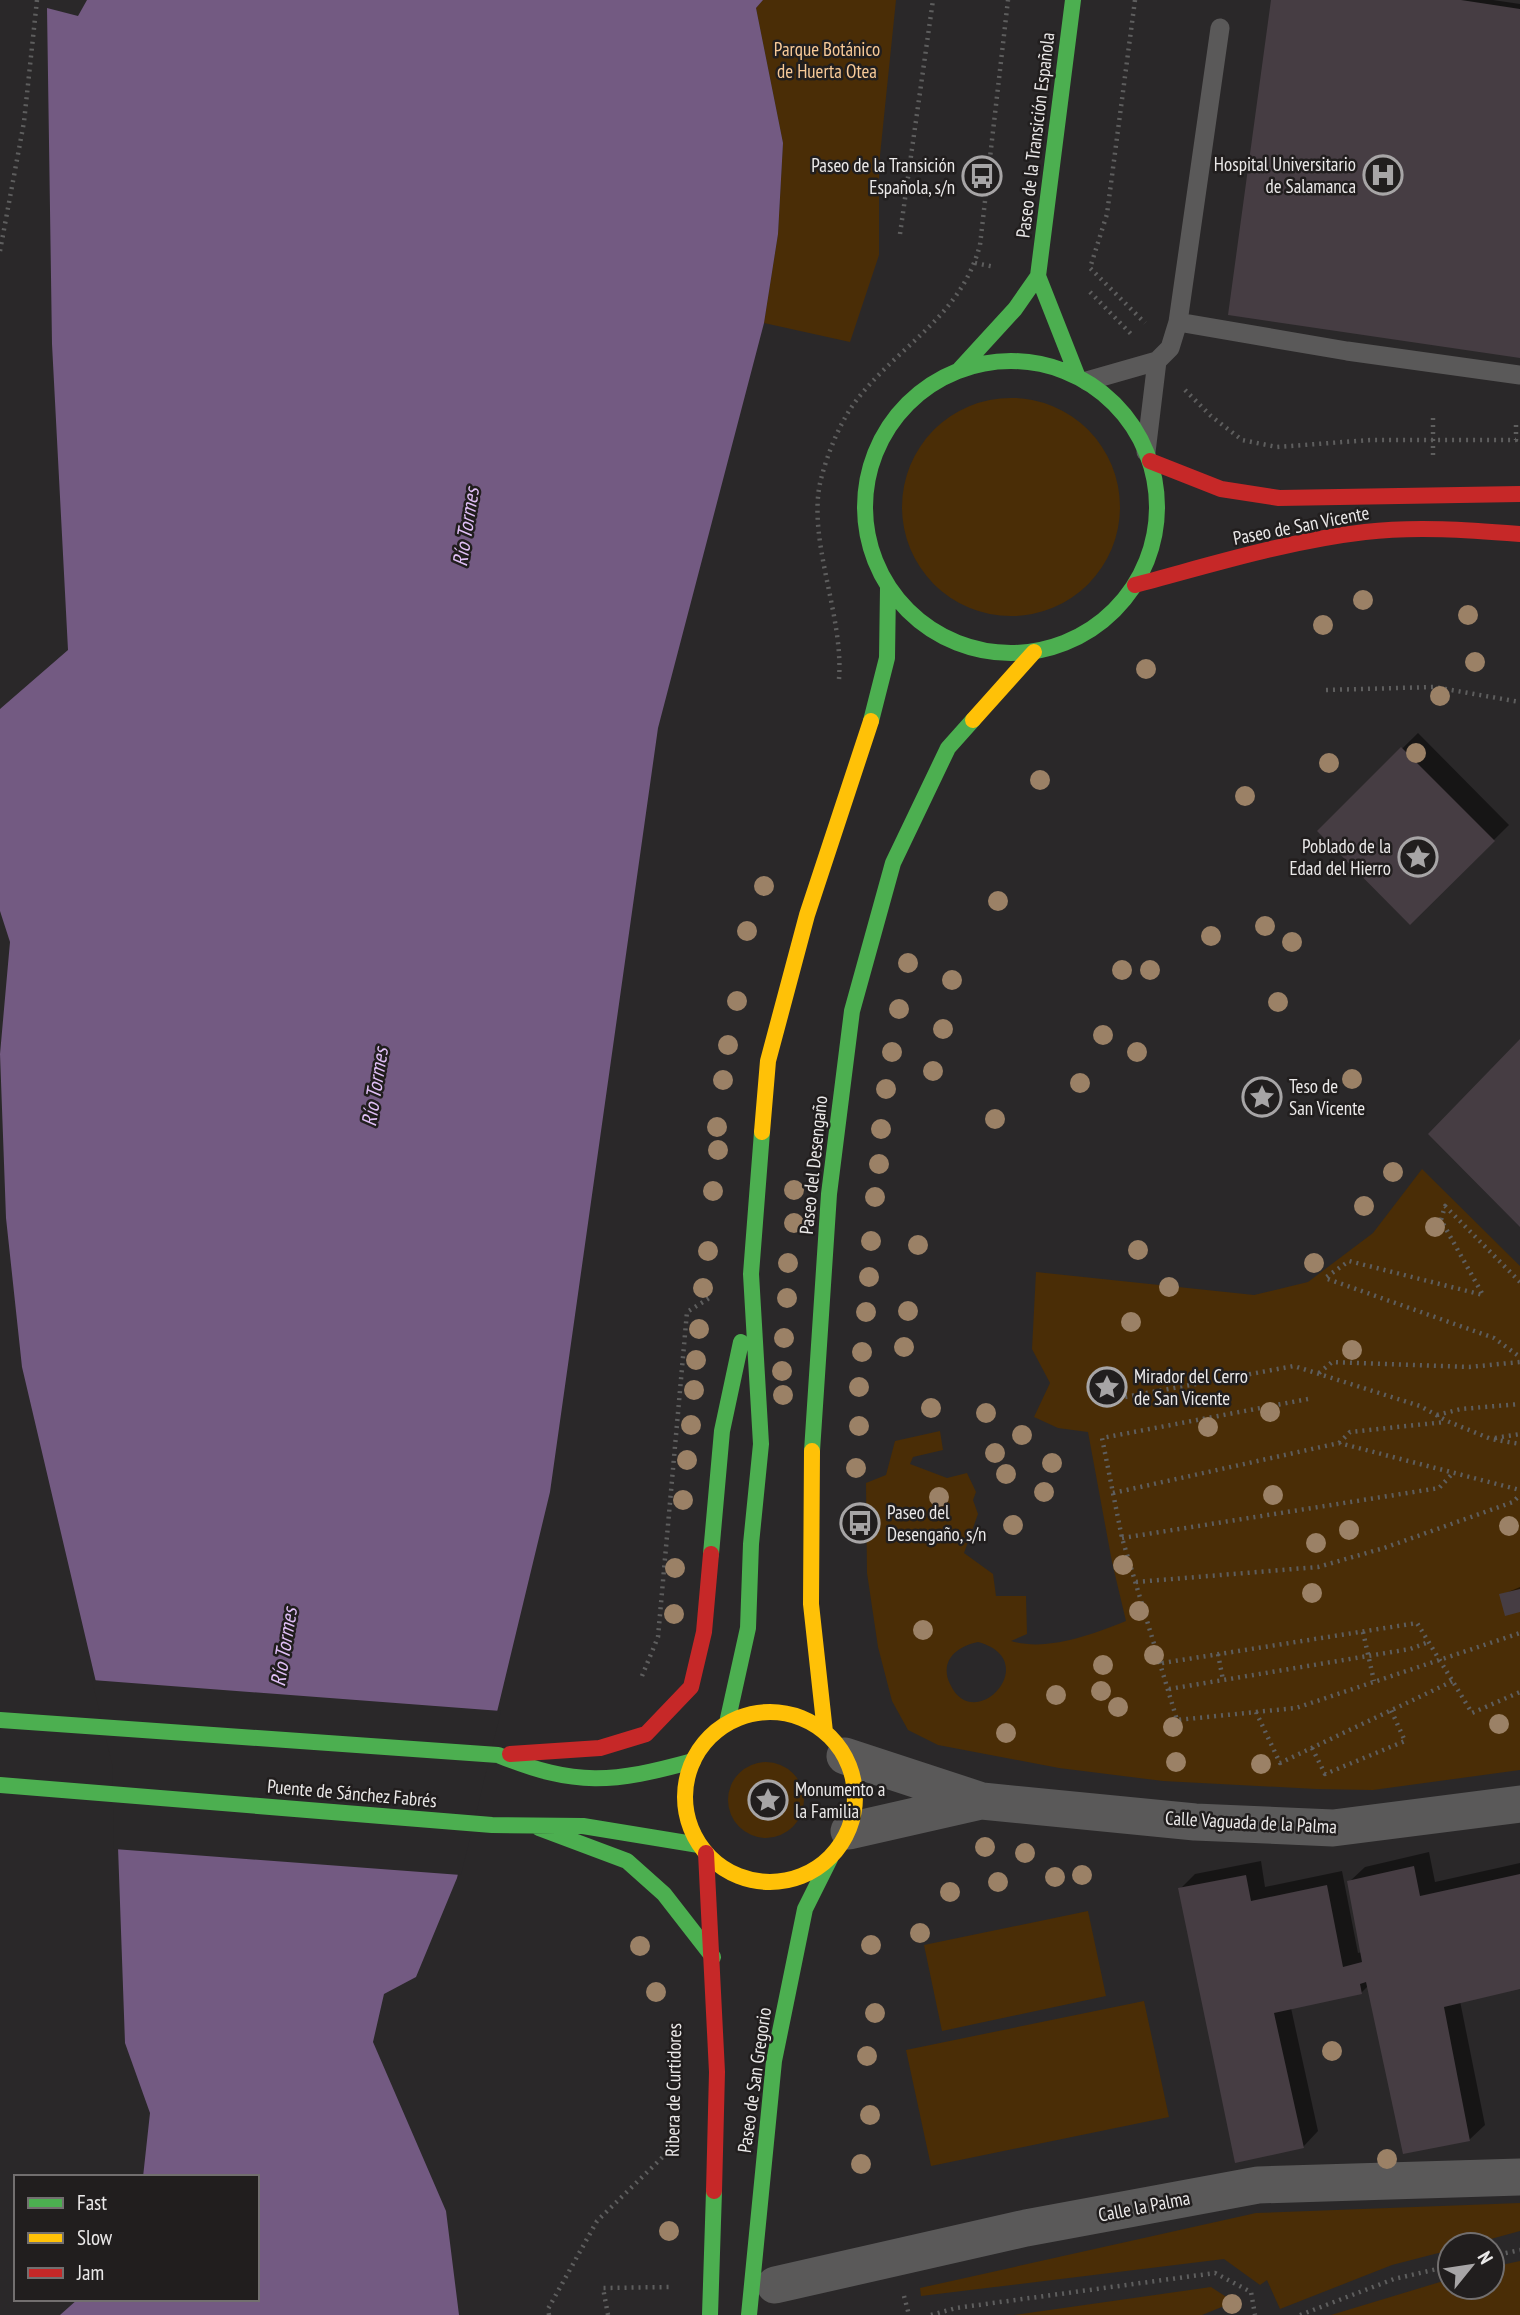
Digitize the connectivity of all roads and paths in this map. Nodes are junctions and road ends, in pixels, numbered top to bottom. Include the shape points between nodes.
1 (37, 0) edge
2 (933, 0) edge
3 (1073, 0) edge
4 (1135, 0) edge
5 (1220, 29) dead end
6 (900, 234) dead end
7 (0, 251) edge
8 (1038, 276) junction
9 (1082, 284) dead end
10 (1178, 322) junction
11 (1145, 323) dead end
12 (1133, 337) dead end
13 (1157, 361) junction
14 (960, 369) junction
15 (1520, 375) edge
16 (1082, 378) junction
17 (1180, 384) dead end
18 (1433, 417) dead end
19 (1516, 420) dead end
20 (1433, 441) junction
21 (1148, 456) junction
22 (1433, 463) dead end
23 (1520, 494) edge
24 (1520, 534) edge
25 (1135, 585) junction
26 (888, 587) junction
27 (1034, 652) junction
28 (1326, 690) dead end
29 (1520, 702) edge
30 (1520, 1282) edge
31 (751, 1300) junction
32 (1520, 1356) edge
33 (1520, 1362) edge
34 (1319, 1374) junction
35 (1090, 1380) dead end
36 (1308, 1399) dead end
37 (1520, 1404) edge
38 (1436, 1416) junction
39 (1447, 1421) junction
40 (1520, 1434) edge
41 (1491, 1438) junction
42 (1339, 1443) junction
43 (1520, 1444) edge
44 (1453, 1473) junction
45 (1520, 1490) edge
46 (1113, 1493) junction
47 (1520, 1495) edge
48 (1122, 1538) junction
49 (1136, 1582) junction
50 (1363, 1632) junction
51 (1520, 1633) edge
52 (1429, 1643) junction
53 (1218, 1654) junction
54 (1368, 1656) junction
55 (1439, 1659) junction
56 (1162, 1663) junction
57 (1223, 1680) junction
58 (1374, 1681) junction
59 (1452, 1681) junction
60 (1169, 1689) junction
61 (1520, 1692) edge
62 (1391, 1710) junction
63 (1256, 1712) junction
64 (0, 1720) edge
65 (727, 1723) junction
66 (835, 1744) junction
67 (1312, 1748) junction
68 (498, 1755) junction
69 (693, 1761) junction
70 (0, 1785) edge
71 (982, 1801) junction
72 (1520, 1804) edge
73 (534, 1827) junction
74 (840, 1845) junction
75 (703, 1849) junction
76 (714, 1959) junction
77 (677, 2143) dead end
78 (1520, 2176) edge
79 (1436, 2269) edge
80 (775, 2285) dead end
81 (670, 2287) dead end
82 (905, 2301) dead end
83 (549, 2315) edge
84 (608, 2315) edge
85 (710, 2315) edge
86 (749, 2315) edge
87 (909, 2315) edge
88 (931, 2315) edge
89 (1255, 2315) edge
90 (1300, 2315) edge

1 - 7 path via 24,122
2 - 6 path
3 - 8 main road, Paseo de la Transición Española
4 - 11 path via 1107,214 1090,268
5 - 10 lane
8 - 14 main road, Paseo de la Transición Española via 1015,309
8 - 16 main road, Paseo de la Transición Española
9 - 12 path
10 - 13 lane via 1170,348
10 - 15 lane
13 - 16 lane
13 - 21 lane
14 - 16 main road via 1004,360 1042,363
14 - 26 main road via 910,399 884,431 869,469 866,523 871,550
16 - 21 main road via 1119,408
17 - 20 path via 1242,440 1277,447
18 - 20 path
19 - 20 path via 1516,440
20 - 22 path
21 - 23 main road, Paseo de San Vicente via 1221,489 1279,498
21 - 25 main road via 1157,502 1156,524
24 - 25 main road, Paseo de San Vicente via 1366,532 1266,550
25 - 27 main road via 1091,630
26 - 27 main road via 912,614 941,636 986,651
26 - 31 main road via 887,658 881,690 807,915 768,1062
27 - 66 main road, Paseo del Desengaño via 948,748 884,887 852,1011 829,1194 812,1445 811,1604
28 - 29 path via 1434,687
30 - 32 path via 1445,1206 1441,1220 1483,1295 1349,1261 1325,1278 1494,1338
31 - 65 main road via 761,1444 748,1628
31 - 68 main road via 722,1431 704,1632 691,1686 646,1734 600,1748
33 - 34 path via 1469,1367 1332,1362
34 - 35 path via 1294,1366 1114,1399
34 - 38 path via 1420,1406
36 - 46 path via 1102,1438
37 - 38 path
38 - 39 path
39 - 41 path
39 - 42 path via 1350,1432
40 - 41 path
41 - 43 path
42 - 44 path
42 - 46 path
44 - 45 path
44 - 48 path via 1439,1488
46 - 48 path
47 - 49 path via 1513,1502 1396,1544 1318,1567
48 - 49 path
49 - 56 path
50 - 52 path via 1417,1623
50 - 53 path
50 - 54 path
51 - 55 path
52 - 54 path
52 - 55 path
53 - 56 path
53 - 57 path
54 - 57 path
54 - 58 path
55 - 58 path
55 - 59 path
56 - 60 path
57 - 60 path
58 - 63 path via 1296,1708
59 - 61 path via 1472,1713
59 - 62 path
60 - 63 path via 1177,1720
62 - 67 path
62 - 67 path via 1405,1741 1325,1774
63 - 67 path via 1280,1763
64 - 68 main road
65 - 66 main road via 751,1714 778,1712 803,1719
65 - 69 main road via 707,1740
66 - 71 street, Calle Vaguada de la Palma
66 - 74 main road via 856,1794
68 - 69 main road via 531,1770 589,1782 637,1777
69 - 75 main road via 685,1789 688,1818
70 - 73 main road, Puente de Sánchez Fabrés
71 - 72 street, Calle Vaguada de la Palma via 1195,1822 1333,1828
71 - 74 street, Calle Vaguada de la Palma
73 - 75 main road, Puente de Sánchez Fabrés via 603,1828
73 - 76 main road via 627,1861 664,1894
74 - 75 main road via 815,1870 787,1881 757,1882 729,1872
74 - 86 main road, Paseo de San Gregorio via 806,1909 774,2061
75 - 76 main road, Paseo de San Gregorio
76 - 85 main road, Paseo de San Gregorio via 717,2103
77 - 83 path via 597,2221 548,2309
78 - 80 street, Calle la Palma via 1258,2185 1026,2228
79 - 90 path via 1394,2278
81 - 84 path via 603,2288
82 - 87 path
88 - 89 path via 1215,2273 1251,2292

